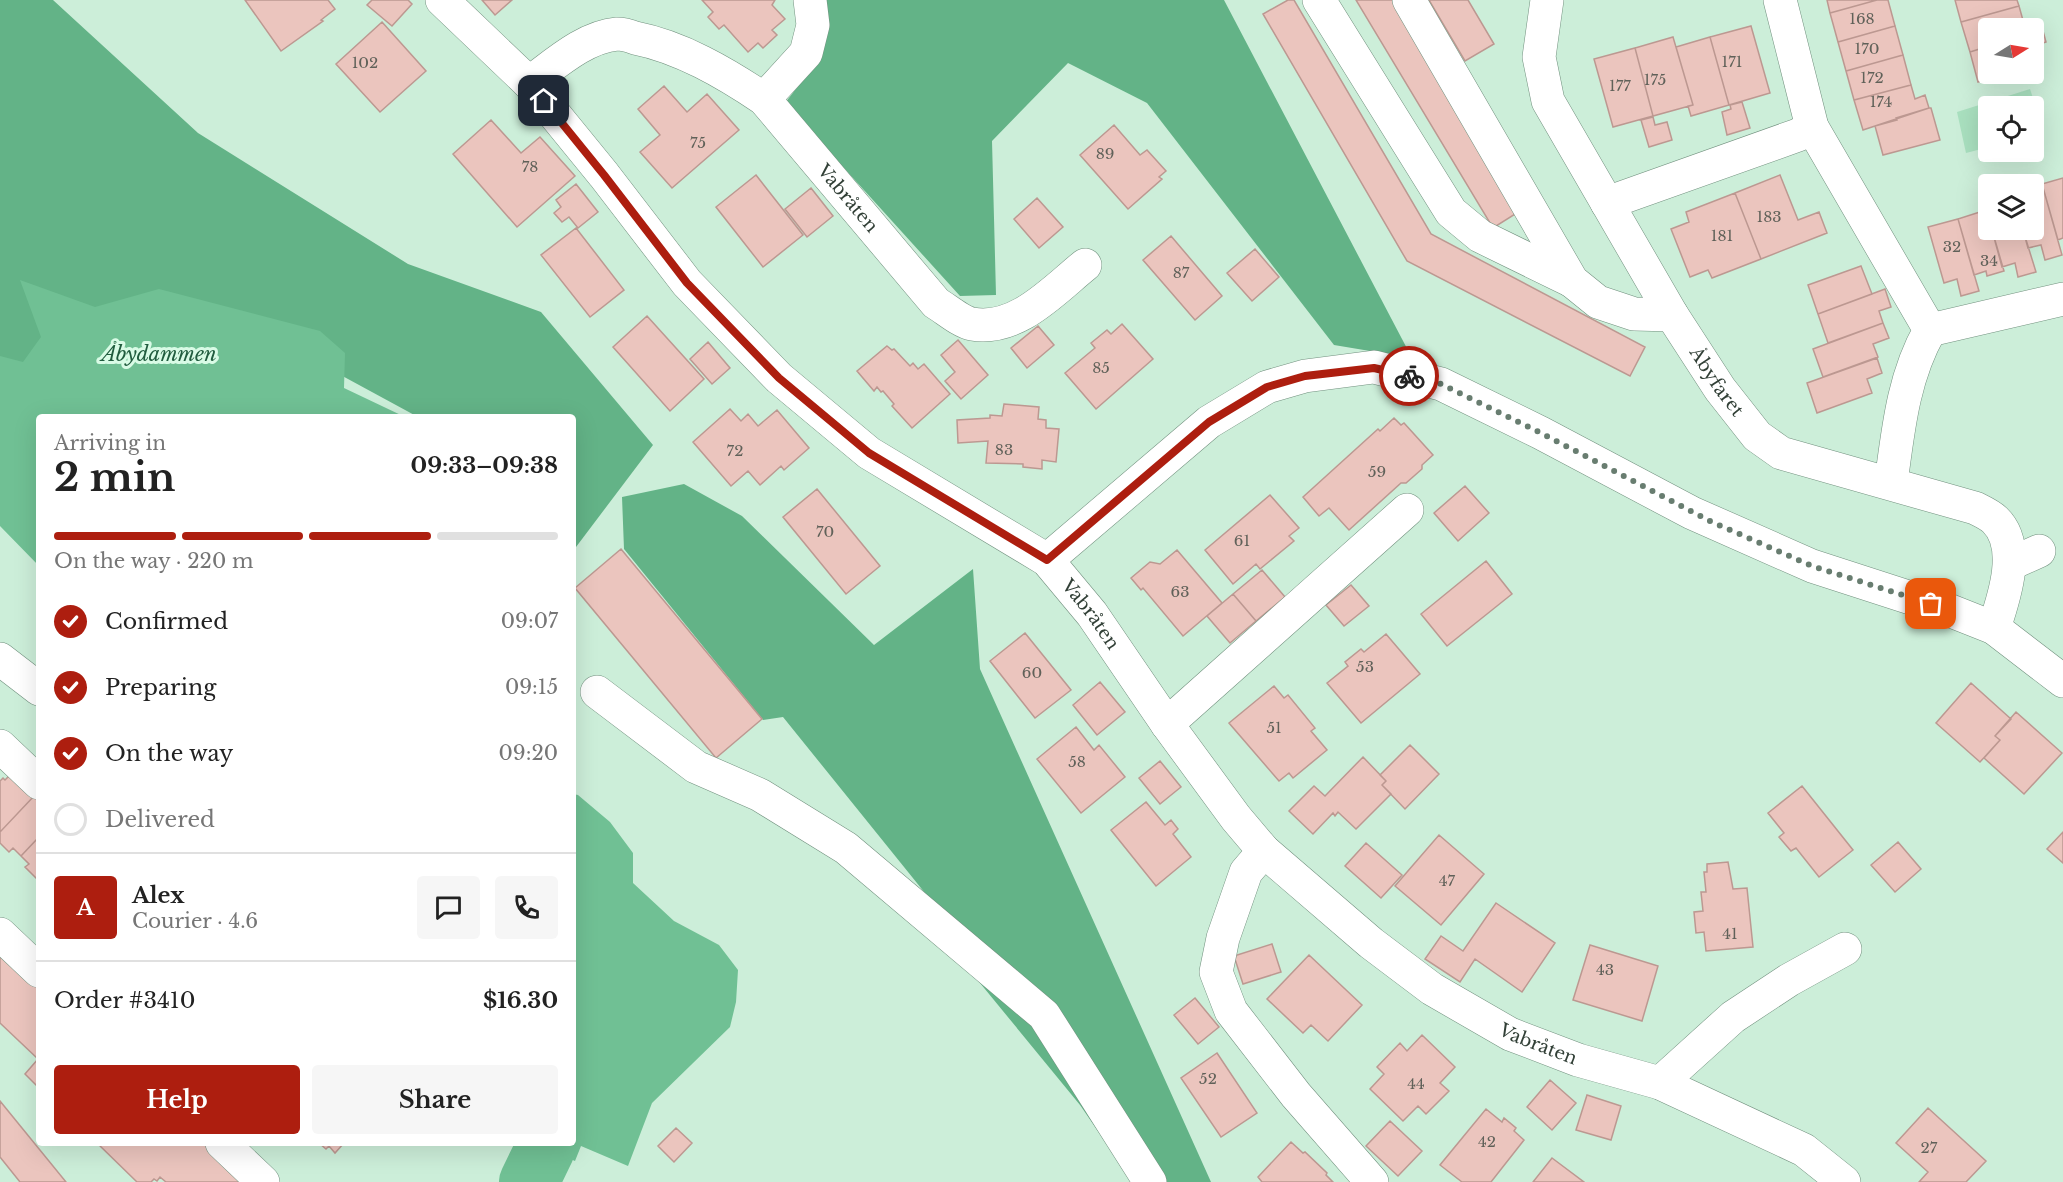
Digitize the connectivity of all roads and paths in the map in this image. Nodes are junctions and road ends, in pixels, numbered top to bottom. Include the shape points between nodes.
1 (442, 0) edge
2 (810, 0) edge
3 (1319, 0) edge
4 (1409, 0) edge
5 (1780, 0) edge
6 (1544, 2) edge
7 (529, 83) junction
8 (764, 99) junction
9 (1812, 127) junction
10 (1607, 203) junction
11 (1085, 265) dead end
12 (1572, 281) junction
13 (2063, 299) edge
14 (1672, 315) junction
15 (1930, 330) junction
16 (1891, 483) junction
17 (1407, 510) dead end
18 (2039, 551) dead end
19 (1047, 560) junction
20 (2010, 564) junction
21 (1994, 628) junction
22 (0, 659) edge
23 (2063, 681) edge
24 (36, 687) edge
25 (597, 692) dead end
26 (1167, 724) junction
27 (0, 746) edge
28 (36, 780) edge
29 (1264, 850) junction
30 (0, 934) edge
31 (1845, 949) dead end
32 (36, 968) edge
33 (1660, 1083) junction
34 (225, 1146) edge
35 (263, 1182) edge
36 (1150, 1182) edge
37 (1372, 1182) edge
38 (1844, 1182) edge

1 - 7 street, Vabråten
2 - 8 street via 813,25 806,53
3 - 12 street via 1451,212 1480,236
4 - 12 street
5 - 9 street
6 - 10 street, Åbyfaret via 1539,57 1548,101
7 - 8 street, Vabråten via 571,53 618,34 653,41 695,59
7 - 19 street, Vabråten via 687,283 779,378 869,453
8 - 11 street, Vabråten via 936,303 971,324 999,324 1029,310
9 - 10 street
9 - 15 street
10 - 14 street, Åbyfaret
12 - 14 street via 1598,302 1624,311
13 - 15 street
14 - 16 street, Åbyfaret via 1720,389 1757,436 1781,453
15 - 16 street via 1918,350 1900,415
16 - 20 street, Åbyfaret via 1975,508 1995,519 2007,536
17 - 26 street
18 - 20 street
19 - 21 street via 1209,422 1267,387 1305,376 1374,368 1441,384 1692,513 1812,566
19 - 26 street, Vabråten via 1092,614
20 - 21 street, Åbyfaret
21 - 23 street
22 - 24 street
25 - 36 street via 696,767 760,795 846,848 1044,1015
26 - 29 street, Vabråten
27 - 28 street
29 - 33 street, Vabråten via 1371,943 1432,989 1510,1034 1578,1060
29 - 37 street via 1246,872 1223,938 1216,972 1232,1011 1296,1095
30 - 32 street
31 - 33 street via 1733,1017
33 - 38 street, Vabråten via 1804,1150
34 - 35 street

